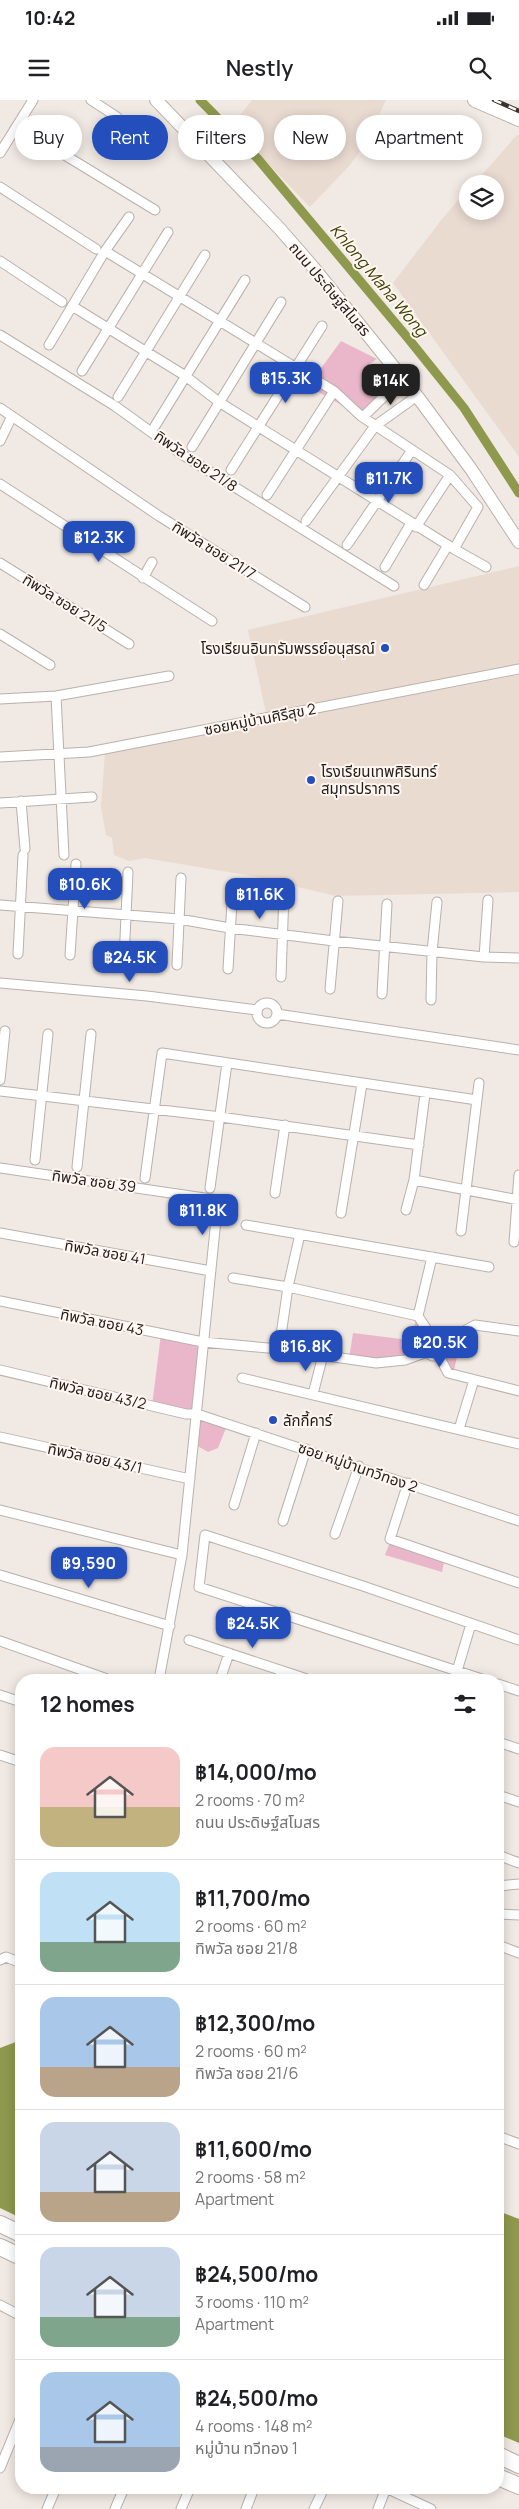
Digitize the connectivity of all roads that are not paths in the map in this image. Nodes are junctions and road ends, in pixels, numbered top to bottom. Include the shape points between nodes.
1 (91, 100) edge
2 (156, 100) edge
3 (475, 100) edge
4 (30, 101) edge
5 (495, 104) edge
6 (23, 115) edge
7 (114, 115) edge
8 (519, 119) edge
9 (15, 129) edge
10 (0, 133) edge
11 (9, 139) junction
12 (0, 153) edge
13 (73, 160) edge
14 (0, 187) edge
15 (155, 210) dead end
16 (129, 217) dead end
17 (168, 232) dead end
18 (101, 250) junction
19 (204, 255) dead end
20 (0, 261) edge
21 (141, 274) junction
22 (245, 280) dead end
23 (180, 297) junction
24 (62, 302) dead end
25 (281, 302) dead end
26 (72, 306) junction
27 (220, 321) junction
28 (322, 326) dead end
29 (108, 329) junction
30 (0, 335) edge
31 (49, 344) dead end
32 (256, 345) junction
33 (146, 352) junction
34 (295, 368) junction
35 (82, 371) dead end
36 (184, 375) junction
37 (403, 378) junction
38 (334, 391) junction
39 (417, 396) junction
40 (118, 397) dead end
41 (219, 402) junction
42 (0, 408) edge
43 (12, 416) junction
44 (363, 417) junction
45 (155, 426) dead end
46 (259, 426) junction
47 (375, 426) junction
48 (0, 441) edge
49 (192, 447) dead end
50 (296, 449) junction
51 (412, 450) junction
52 (231, 470) dead end
53 (450, 476) junction
54 (338, 477) junction
55 (0, 484) edge
56 (267, 495) dead end
57 (376, 502) junction
58 (306, 521) dead end
59 (413, 525) junction
60 (519, 542) edge
61 (347, 545) dead end
62 (451, 547) junction
63 (152, 562) dead end
64 (0, 563) edge
65 (384, 567) dead end
66 (486, 567) dead end
67 (143, 578) junction
68 (424, 585) dead end
69 (394, 586) dead end
70 (305, 608) dead end
71 (212, 621) dead end
72 (0, 634) edge
73 (129, 644) dead end
74 (50, 665) dead end
75 (519, 670) edge
76 (169, 676) dead end
77 (56, 696) junction
78 (0, 699) edge
79 (59, 755) junction
80 (0, 757) edge
81 (92, 797) dead end
82 (60, 799) junction
83 (21, 801) junction
84 (0, 803) edge
85 (64, 854) dead end
86 (76, 864) dead end
87 (128, 872) dead end
88 (181, 878) dead end
89 (232, 886) dead end
90 (284, 893) dead end
91 (488, 900) dead end
92 (338, 902) dead end
93 (437, 902) dead end
94 (387, 904) dead end
95 (0, 905) edge
96 (21, 907) junction
97 (73, 910) junction
98 (126, 915) junction
99 (179, 919) junction
100 (230, 928) junction
101 (282, 935) junction
102 (334, 941) junction
103 (384, 946) junction
104 (432, 952) junction
105 (18, 954) dead end
106 (70, 955) dead end
107 (484, 956) junction
108 (519, 958) edge
109 (124, 960) dead end
110 (176, 965) dead end
111 (228, 969) dead end
112 (281, 977) dead end
113 (0, 984) edge
114 (330, 990) dead end
115 (382, 994) dead end
116 (431, 1000) dead end
117 (257, 1010) junction
118 (277, 1014) junction
119 (5, 1031) dead end
120 (48, 1034) dead end
121 (91, 1034) dead end
122 (519, 1050) edge
123 (227, 1063) junction
124 (0, 1080) edge
125 (479, 1083) dead end
126 (362, 1084) junction
127 (0, 1091) edge
128 (425, 1094) junction
129 (42, 1096) junction
130 (478, 1100) junction
131 (84, 1101) junction
132 (153, 1109) junction
133 (221, 1117) junction
134 (285, 1126) junction
135 (354, 1135) junction
136 (419, 1145) junction
137 (35, 1160) dead end
138 (77, 1167) dead end
139 (0, 1168) edge
140 (519, 1175) edge
141 (145, 1178) dead end
142 (414, 1180) junction
143 (210, 1188) dead end
144 (468, 1192) junction
145 (275, 1194) dead end
146 (518, 1200) edge
147 (406, 1210) dead end
148 (341, 1213) dead end
149 (246, 1225) dead end
150 (462, 1231) dead end
151 (0, 1233) edge
152 (300, 1234) junction
153 (514, 1242) dead end
154 (432, 1257) junction
155 (489, 1268) dead end
156 (211, 1272) junction
157 (234, 1278) dead end
158 (288, 1286) junction
159 (0, 1301) edge
160 (418, 1316) junction
161 (519, 1332) edge
162 (433, 1339) junction
163 (204, 1342) junction
164 (443, 1342) junction
165 (279, 1349) junction
166 (427, 1352) junction
167 (323, 1355) junction
168 (439, 1356) junction
169 (0, 1370) edge
170 (242, 1378) dead end
171 (474, 1380) junction
172 (519, 1390) edge
173 (313, 1394) junction
174 (197, 1414) junction
175 (459, 1429) junction
176 (256, 1433) junction
177 (0, 1437) edge
178 (519, 1444) edge
179 (306, 1449) junction
180 (359, 1466) junction
181 (190, 1479) junction
182 (408, 1483) junction
183 (234, 1505) dead end
184 (0, 1510) edge
185 (283, 1521) dead end
186 (519, 1521) edge
187 (335, 1534) dead end
188 (182, 1555) junction
189 (0, 1575) edge
190 (519, 1583) edge
191 (471, 1624) junction
192 (170, 1626) junction
193 (188, 1640) dead end
194 (519, 1640) edge
195 (0, 1641) edge
196 (229, 1654) junction
197 (457, 1671) junction
198 (93, 1674) edge
199 (160, 1674) edge
200 (222, 1674) edge
201 (291, 1674) edge
202 (466, 1674) edge
203 (504, 1686) edge
204 (519, 1691) edge
205 (0, 1695) edge
206 (15, 1700) edge
207 (504, 1744) edge
208 (519, 1749) edge
209 (0, 1755) edge
210 (15, 1760) edge
211 (504, 1796) edge
212 (519, 1802) edge
213 (504, 1857) edge
214 (519, 1863) edge
215 (519, 1884) edge
216 (504, 1885) edge
217 (504, 1914) edge
218 (519, 1915) edge
219 (504, 1948) edge
220 (519, 1953) edge
221 (0, 1960) edge
222 (15, 1961) edge
223 (504, 2138) edge
224 (519, 2144) edge
225 (0, 2224) edge
226 (15, 2231) edge
227 (0, 2247) edge
228 (15, 2254) edge
229 (1, 2308) edge
230 (15, 2314) edge
231 (15, 2432) edge
232 (504, 2459) edge
233 (519, 2465) edge
234 (0, 2468) edge
235 (504, 2480) edge
236 (519, 2486) edge
237 (53, 2494) edge
238 (121, 2494) edge
239 (187, 2494) edge
240 (252, 2494) edge
241 (321, 2494) edge
242 (384, 2494) edge
243 (399, 2494) edge
244 (47, 2509) edge
245 (115, 2509) edge
246 (181, 2509) edge
247 (246, 2509) edge
248 (314, 2509) edge
249 (378, 2509) edge
250 (430, 2509) edge

1 - 7 street
2 - 37 street, ถนน ประดิษฐ์สโมสร via 279,228
3 - 5 main road
4 - 6 street
5 - 8 main road
9 - 11 street
10 - 11 street
11 - 12 street
13 - 15 street
14 - 18 street
16 - 18 street
17 - 21 street
18 - 21 street
18 - 26 street
19 - 23 street
20 - 24 street
21 - 23 street
21 - 29 street
22 - 27 street
23 - 27 street
23 - 33 street
25 - 32 street
26 - 29 street
26 - 31 street
27 - 32 street
27 - 36 street
28 - 34 street
29 - 33 street
29 - 35 street
30 - 69 street, ทิพวัล ซอย 21/8 via 115,406 183,455
32 - 34 street
32 - 41 street
33 - 36 street
33 - 40 street
34 - 38 street
34 - 46 street
36 - 41 street
36 - 45 street
37 - 39 street, ถนน ประดิษฐ์สโมสร
37 - 44 street
38 - 44 street
38 - 50 street
39 - 47 street
39 - 60 street, ถนน ประดิษฐ์สโมสร
41 - 46 street
41 - 49 street
42 - 43 street, ทิพวัล ซอย 21/7
43 - 48 street
43 - 70 street, ทิพวัล ซอย 21/7 via 159,516
44 - 47 street
46 - 50 street
46 - 52 street
47 - 51 street
47 - 54 street
50 - 54 street
50 - 56 street
51 - 53 street
51 - 57 street
53 - 59 street
53 - 62 street via 478,507
54 - 57 street
54 - 58 street
55 - 67 street
57 - 59 street
57 - 61 street
59 - 62 street
59 - 65 street
62 - 66 street
62 - 68 street
63 - 67 street
64 - 73 street, ทิพวัล ซอย 21/5
67 - 71 street
72 - 74 street
75 - 79 street, ซอยหมู่บ้านศิรีสุข 2
76 - 77 street
77 - 78 street
77 - 79 street
79 - 80 street, ซอยหมู่บ้านศิรีสุข 2
79 - 82 street
81 - 82 street
82 - 83 street
82 - 85 street
83 - 84 street
83 - 96 street via 24,852
86 - 97 street
87 - 98 street
88 - 99 street
89 - 100 street
90 - 101 street
91 - 107 street
92 - 102 street
93 - 104 street
94 - 103 street
95 - 96 street
96 - 97 street
96 - 105 street
97 - 98 street
97 - 106 street
98 - 99 street
98 - 109 street
99 - 100 street
99 - 110 street
100 - 101 street
100 - 111 street
101 - 102 street
101 - 112 street
102 - 103 street
102 - 114 street
103 - 104 street
103 - 115 street
104 - 107 street
104 - 116 street
107 - 108 street
113 - 117 street via 147,996
117 - 118 street via 268,1003 276,1008
117 - 118 street via 259,1020 265,1023 272,1022
118 - 122 street
119 - 124 street
120 - 129 street
121 - 131 street
123 - 126 street
123 - 132 street via 162,1054
123 - 133 street
125 - 130 street
126 - 128 street
126 - 135 street
127 - 129 street
128 - 130 street
128 - 136 street
129 - 131 street
129 - 137 street
130 - 144 street
131 - 132 street
131 - 138 street
132 - 133 street
132 - 141 street
133 - 134 street
133 - 143 street
134 - 135 street
134 - 145 street
135 - 136 street
135 - 148 street
136 - 142 street
139 - 156 street, ทิพวัล ซอย 39 via 218,1200
140 - 146 street
142 - 144 street
142 - 147 street
144 - 146 street
144 - 150 street
146 - 153 street
149 - 152 street
151 - 156 street, ทิพวัล ซอย 41
152 - 154 street
152 - 158 street
154 - 155 street
154 - 160 street
156 - 163 street
157 - 158 street
158 - 160 street
158 - 165 street
159 - 163 street, ทิพวัล ซอย 43
160 - 162 street
161 - 164 street via 475,1325
162 - 164 street
162 - 166 street via 426,1346
163 - 165 street, ทิพวัล ซอย 43
163 - 174 street
164 - 168 street
165 - 167 street, ทิพวัล ซอย 43
166 - 167 street, ทิพวัล ซอย 43 via 405,1360 376,1364
166 - 168 street
167 - 173 street
168 - 171 street via 448,1374
169 - 174 street, ทิพวัล ซอย 43/2
170 - 173 street
171 - 172 street
171 - 175 street
173 - 175 street
174 - 176 street, ซอย หมู่บ้านทวีทอง 2
174 - 181 street
175 - 178 street
176 - 179 street, ซอย หมู่บ้านทวีทอง 2
176 - 183 street
177 - 181 street, ทิพวัล ซอย 43/1
179 - 180 street, ซอย หมู่บ้านทวีทอง 2
179 - 185 street
180 - 182 street, ซอย หมู่บ้านทวีทอง 2
180 - 187 street
181 - 188 street
182 - 186 street, ซอย หมู่บ้านทวีทอง 2
182 - 190 street via 390,1539
184 - 188 street
188 - 192 street
189 - 192 street
191 - 194 street
191 - 197 street
191 - 197 street via 205,1535 199,1587
192 - 199 street
193 - 196 street
195 - 198 street
196 - 200 street
196 - 201 street
197 - 202 street
203 - 204 street
205 - 206 street
207 - 208 street
209 - 210 street
211 - 212 street
213 - 214 street
215 - 216 street
217 - 218 street
219 - 220 street
221 - 222 street via 6,1957
223 - 224 street
225 - 226 highway
227 - 228 highway
229 - 230 street
231 - 234 street
232 - 233 highway
235 - 236 highway
237 - 244 street
238 - 245 street
239 - 246 street
240 - 247 street
241 - 248 street
242 - 249 street
243 - 250 street

